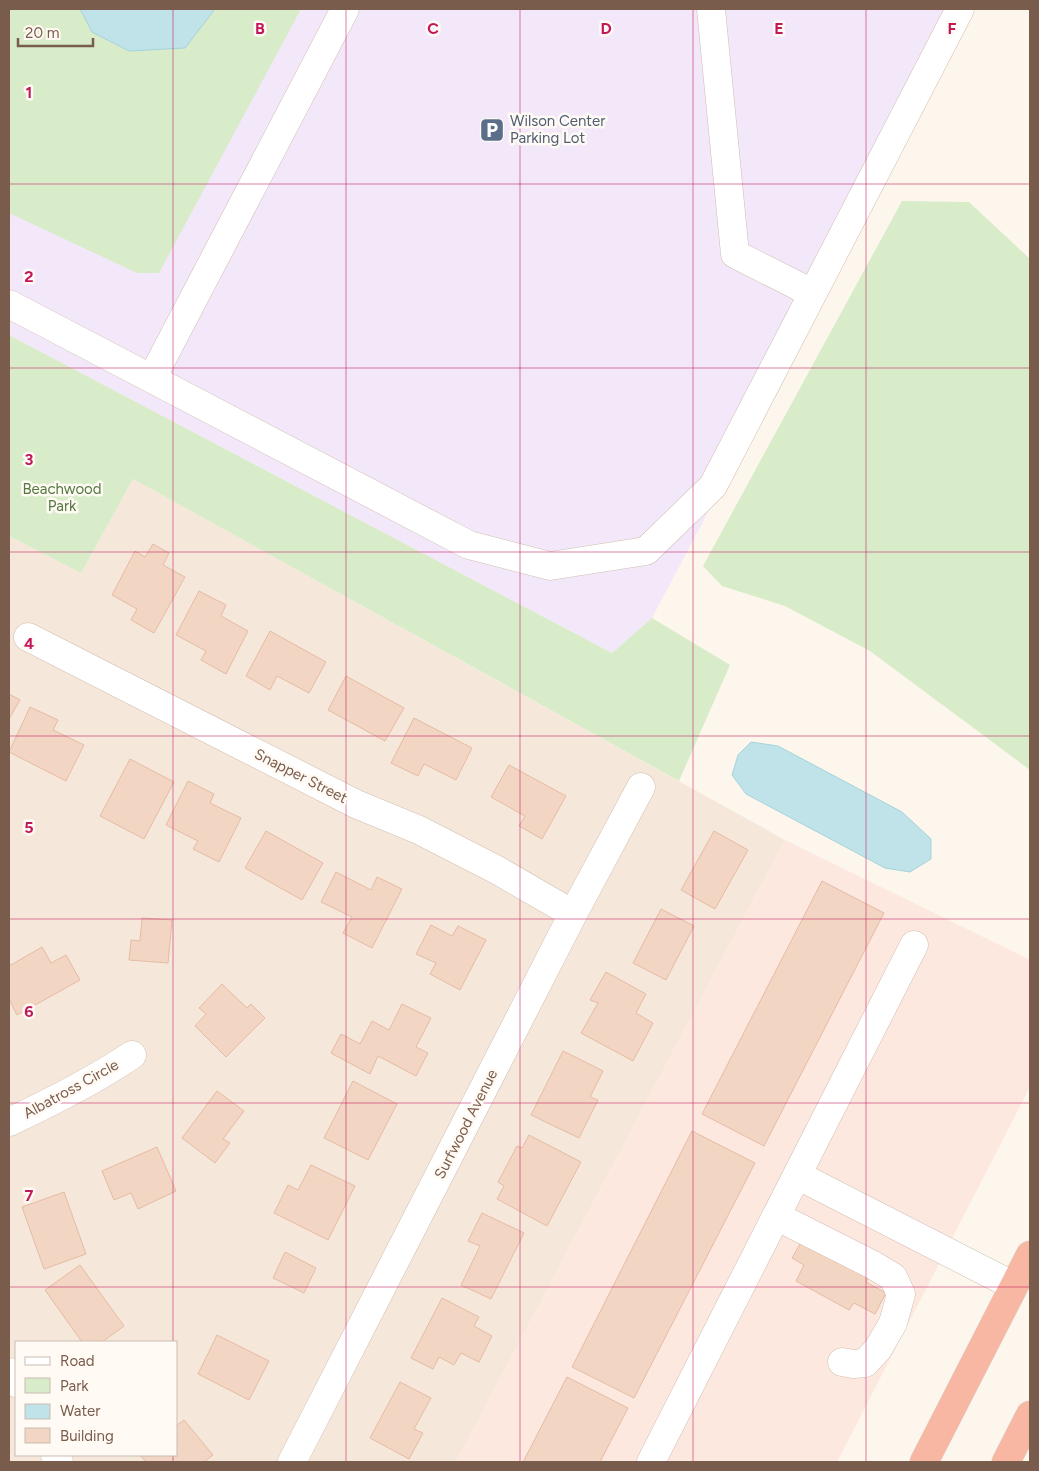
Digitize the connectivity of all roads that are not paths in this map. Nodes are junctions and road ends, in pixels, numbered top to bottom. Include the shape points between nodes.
1 (345, 9) edge
2 (710, 9) edge
3 (960, 9) edge
4 (812, 293) junction
5 (9, 304) edge
6 (152, 378) junction
7 (28, 637) dead end
8 (641, 787) dead end
9 (573, 914) junction
10 (914, 945) dead end
11 (132, 1055) dead end
12 (9, 1122) edge
13 (797, 1175) junction
14 (776, 1216) junction
15 (1030, 1255) edge
16 (1014, 1286) junction
17 (842, 1362) dead end
18 (1030, 1415) edge
19 (292, 1462) edge
20 (651, 1462) edge
21 (924, 1462) edge
22 (1006, 1462) edge

1 - 6 street
2 - 4 street via 734,254
3 - 4 street
4 - 6 street via 713,486 646,551 550,566 469,545
5 - 6 street
7 - 9 street, Snapper Street via 347,799 498,870
8 - 9 street, Surfwood Avenue
9 - 19 street, Surfwood Avenue
10 - 13 street
11 - 12 street, Albatross Circle via 50,1103
13 - 14 street
13 - 16 street
14 - 17 street via 873,1264 893,1277 901,1294 893,1323 878,1350 865,1363
14 - 20 street
15 - 16 highway
16 - 21 highway
18 - 22 highway

